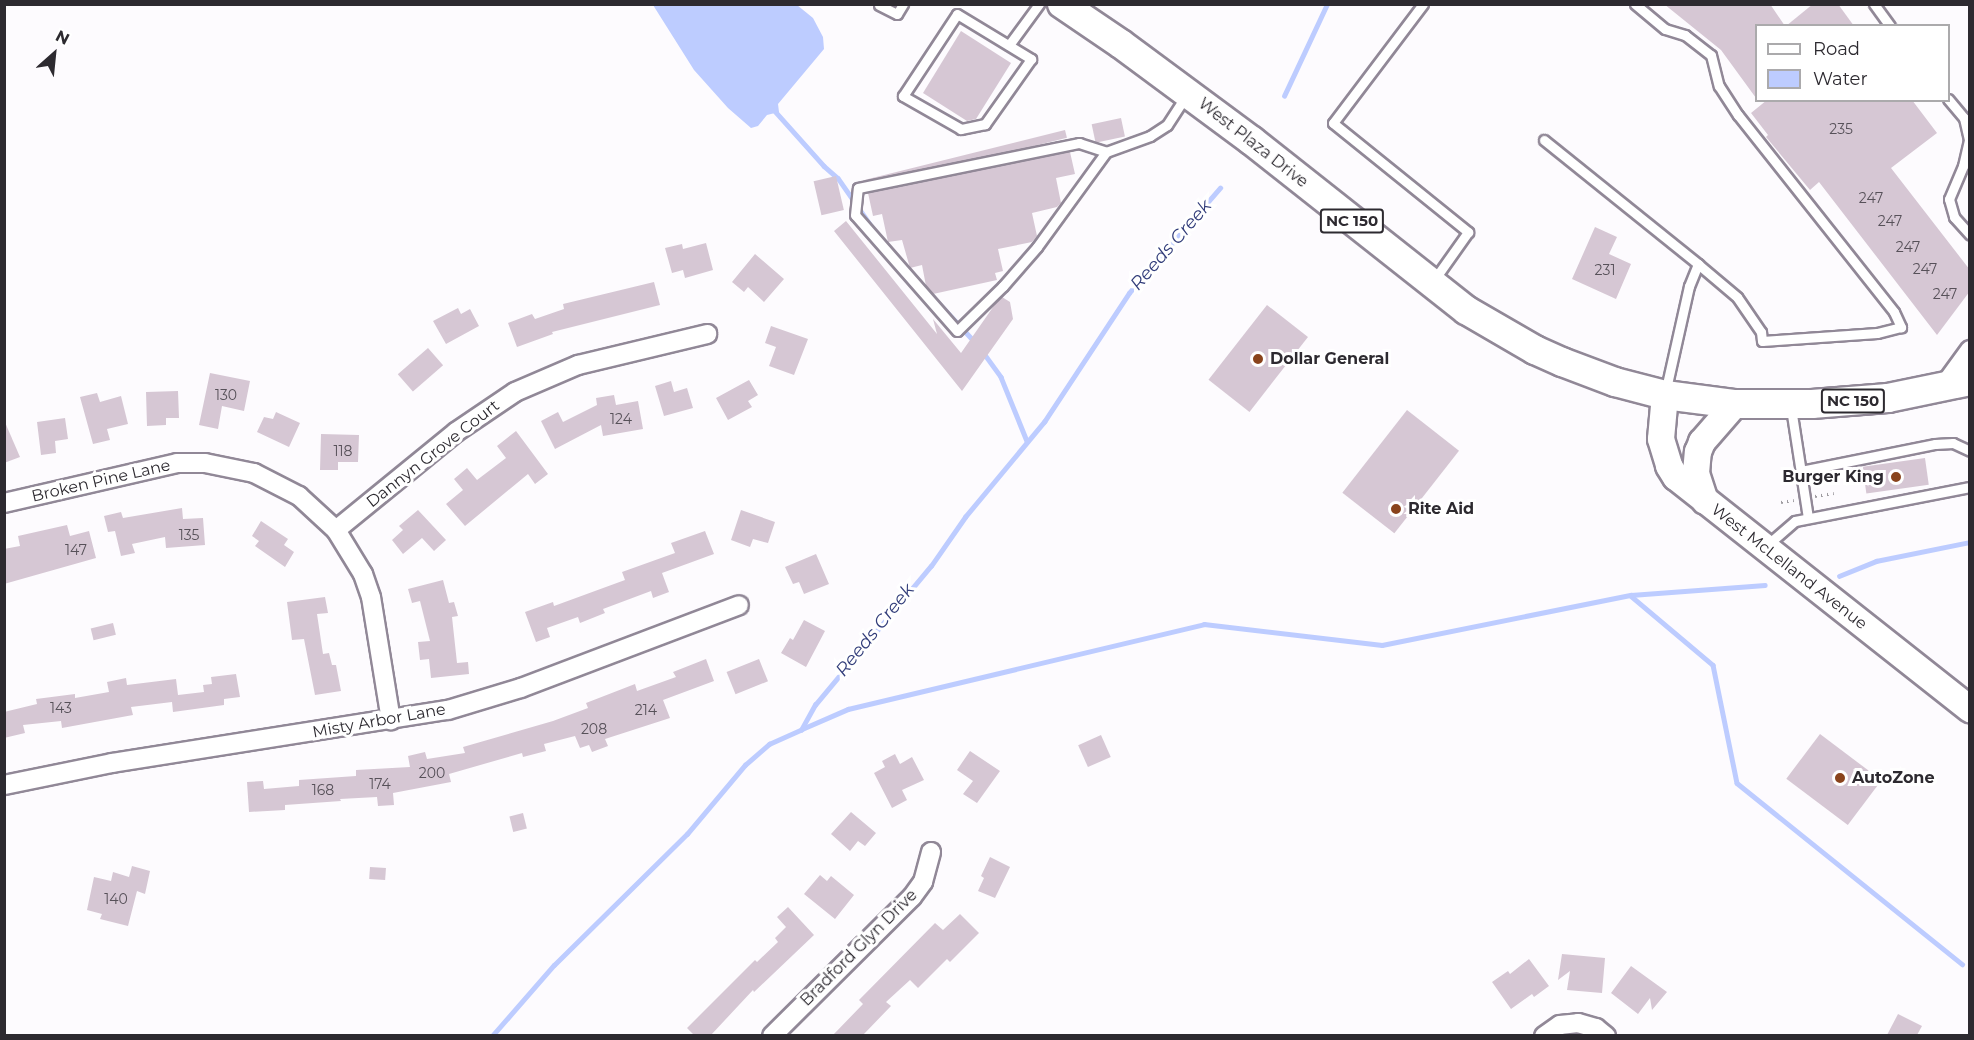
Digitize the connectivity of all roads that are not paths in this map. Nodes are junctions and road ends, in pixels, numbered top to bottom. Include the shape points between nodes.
1 (879, 4) edge
2 (903, 4) edge
3 (1039, 4) edge
4 (1423, 4) edge
5 (1635, 4) edge
6 (1874, 4) edge
7 (1074, 8) edge
8 (1889, 24) edge
9 (1009, 45) junction
10 (1188, 92) junction
11 (1950, 101) edge
12 (1544, 140) dead end
13 (1106, 152) junction
14 (1970, 235) edge
15 (1698, 264) junction
16 (1431, 285) junction
17 (707, 334) dead end
18 (1970, 350) edge
19 (1956, 384) edge
20 (1665, 395) junction
21 (1735, 404) junction
22 (1790, 404) junction
23 (1970, 451) edge
24 (1801, 471) junction
25 (1970, 487) edge
26 (1705, 502) junction
27 (4, 503) edge
28 (1808, 518) junction
29 (336, 530) junction
30 (1765, 548) junction
31 (739, 605) dead end
32 (1970, 709) edge
33 (391, 720) junction
34 (4, 784) edge
35 (931, 852) dead end
36 (772, 1035) edge
37 (1544, 1035) edge
38 (1606, 1035) edge

1 - 2 lane via 897,14
3 - 9 lane
4 - 16 lane via 1333,123 1468,232
5 - 15 lane via 1665,29 1684,35 1711,55 1719,86 1738,115 1894,312 1901,327 1877,333 1762,341 1761,332 1737,297
6 - 8 lane
7 - 10 main road, West Plaza Drive / NC 150
9 - 9 lane via 1031,59 986,124 961,129 903,96 957,14
10 - 13 lane via 1167,125 1150,136
10 - 16 main road, West Plaza Drive / NC 150
11 - 14 lane via 1964,118 1969,140 1949,199 1954,217
12 - 15 lane
13 - 13 lane via 1079,143 858,188 855,215 957,331 1037,247
15 - 20 lane via 1689,286
16 - 20 main road, West Plaza Drive / NC 150 via 1534,350 1615,382
17 - 29 street, Dannyn Grove Court via 578,365 515,392 456,432
18 - 19 street
19 - 22 main road, NC 150 via 1888,398
20 - 21 main road, NC 150
20 - 26 street, West McLelland Avenue via 1661,439 1669,466
21 - 22 main road, NC 150
21 - 26 street via 1698,452 1696,473
22 - 24 lane
23 - 24 lane via 1953,443 1935,444
24 - 28 lane
25 - 28 lane
26 - 30 street, West McLelland Avenue
27 - 29 street, Broken Pine Lane via 151,468 205,463 254,473 290,491
28 - 30 lane via 1794,521
29 - 33 street, Broken Pine Lane via 351,551 371,597
30 - 32 street, West McLelland Avenue
31 - 33 street, Misty Arbor Lane via 498,696
33 - 34 street, Misty Arbor Lane via 112,763
35 - 36 street, Bradford Glyn Drive via 923,882 912,897
37 - 38 street via 1560,1025 1578,1023

